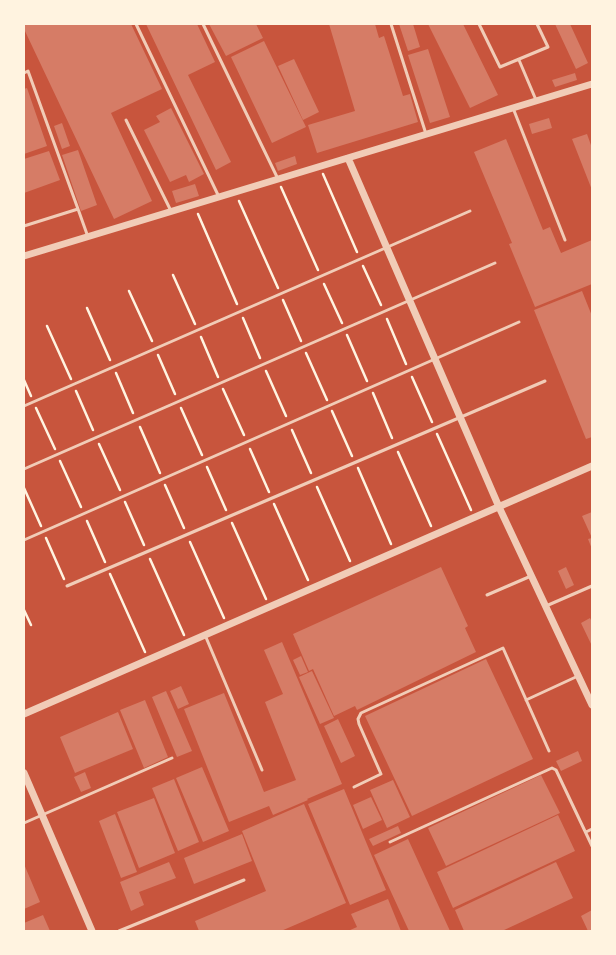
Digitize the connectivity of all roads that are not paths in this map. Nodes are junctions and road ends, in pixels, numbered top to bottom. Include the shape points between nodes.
1 (136, 24) edge
2 (204, 24) edge
3 (391, 24) edge
4 (479, 24) edge
5 (537, 24) edge
6 (519, 60) junction
7 (24, 72) edge
8 (592, 84) edge
9 (536, 101) junction
10 (513, 108) junction
11 (126, 120) dead end
12 (426, 134) junction
13 (348, 158) junction
14 (278, 179) junction
15 (219, 197) junction
16 (78, 209) junction
17 (172, 211) junction
18 (470, 211) dead end
19 (24, 226) edge
20 (88, 236) junction
21 (565, 240) dead end
22 (386, 248) junction
23 (24, 256) edge
24 (495, 263) dead end
25 (409, 300) junction
26 (519, 322) dead end
27 (435, 359) junction
28 (545, 381) dead end
29 (24, 406) edge
30 (460, 418) junction
31 (592, 466) edge
32 (24, 469) edge
33 (499, 507) junction
34 (24, 540) edge
35 (532, 576) junction
36 (67, 586) dead end
37 (592, 586) edge
38 (487, 595) dead end
39 (546, 606) junction
40 (205, 635) junction
41 (578, 676) junction
42 (526, 700) junction
43 (592, 705) edge
44 (24, 714) edge
45 (549, 751) dead end
46 (172, 758) dead end
47 (262, 770) dead end
48 (24, 773) edge
49 (354, 787) dead end
50 (42, 814) junction
51 (24, 823) edge
52 (592, 829) edge
53 (586, 832) junction
54 (390, 842) dead end
55 (592, 846) edge
56 (244, 880) dead end
57 (92, 931) edge
58 (119, 931) edge

1 - 15 lane
2 - 14 lane
3 - 12 lane
4 - 6 lane via 500,67
5 - 6 lane via 548,47
6 - 9 lane
7 - 16 lane via 28,71
8 - 9 street
9 - 10 street
10 - 12 street
10 - 21 lane
11 - 17 lane
12 - 13 street
13 - 14 street
13 - 22 street
14 - 15 street
15 - 17 street
16 - 19 lane
16 - 20 lane
17 - 20 street
18 - 22 lane
20 - 23 street
22 - 25 street
22 - 29 lane
24 - 25 lane
25 - 27 street
25 - 32 lane
26 - 27 lane
27 - 30 street
27 - 34 lane
28 - 30 lane
30 - 33 street
30 - 36 lane
31 - 33 street
33 - 35 street
33 - 40 street
35 - 38 lane
35 - 39 street
37 - 39 lane
39 - 41 street
40 - 44 street
40 - 47 lane
41 - 42 lane
41 - 43 street
42 - 45 lane
42 - 49 lane via 503,648 361,713 359,724 381,774
46 - 50 lane
48 - 50 street
50 - 51 lane
50 - 57 street
52 - 53 lane
53 - 54 lane via 556,770 552,768
53 - 55 lane
56 - 58 lane

